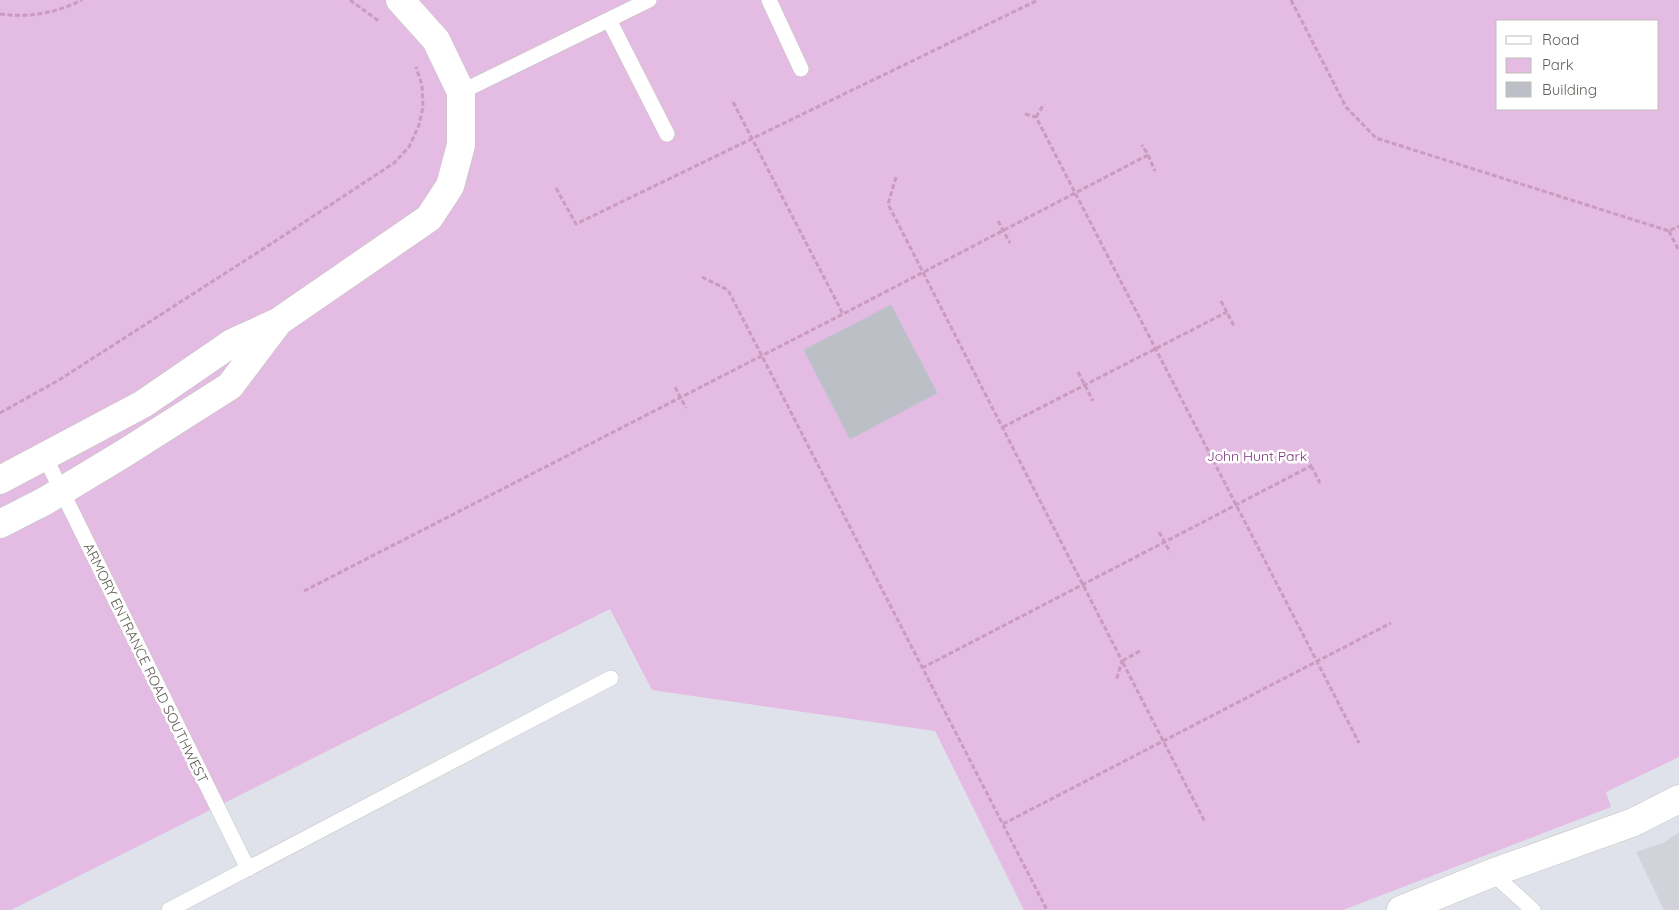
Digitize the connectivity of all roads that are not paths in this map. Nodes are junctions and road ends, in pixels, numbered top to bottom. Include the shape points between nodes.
1 (400, 0) edge
2 (649, 0) edge
3 (769, 0) edge
4 (609, 20) junction
5 (801, 69) dead end
6 (461, 92) junction
7 (668, 134) dead end
8 (278, 322) junction
9 (45, 457) junction
10 (0, 480) edge
11 (62, 491) junction
12 (0, 524) edge
13 (611, 678) dead end
14 (1679, 799) edge
15 (248, 868) junction
16 (1492, 873) junction
17 (168, 910) edge
18 (1401, 910) edge
19 (1532, 910) edge

1 - 6 street via 436,40
2 - 4 lane
3 - 5 lane
4 - 6 lane
4 - 7 lane
6 - 8 street via 461,145 450,186 429,218
8 - 9 street via 232,343 143,404
8 - 11 street via 230,386
9 - 10 street
9 - 11 lane, ARMORY ENTRANCE ROAD SOUTHWEST
11 - 12 street
11 - 15 lane, ARMORY ENTRANCE ROAD SOUTHWEST
13 - 15 lane
14 - 16 street via 1634,822
15 - 17 lane
16 - 18 street
16 - 19 lane

